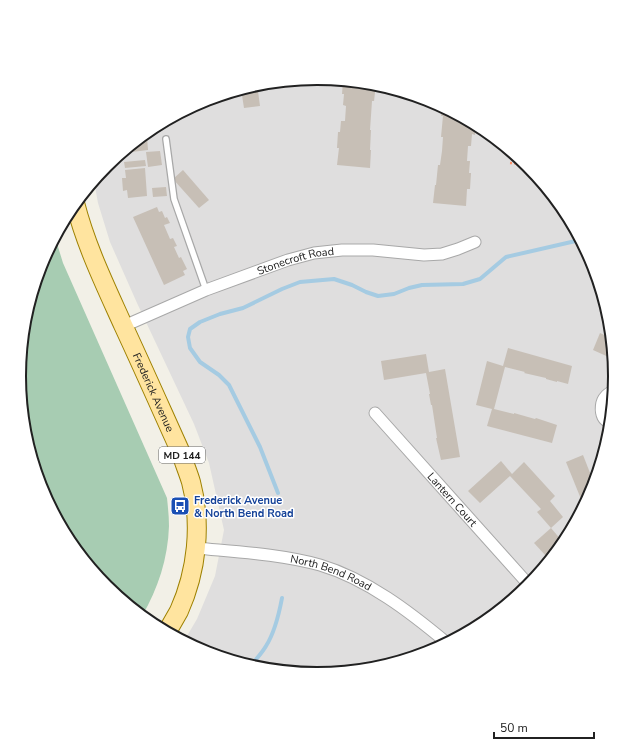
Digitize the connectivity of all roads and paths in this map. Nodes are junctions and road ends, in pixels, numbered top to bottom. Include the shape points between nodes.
1 (166, 139) dead end
2 (510, 163) dead end
3 (516, 163) edge
4 (77, 211) edge
5 (475, 242) dead end
6 (206, 290) junction
7 (124, 326) junction
8 (607, 395) edge
9 (375, 413) dead end
10 (605, 419) edge
11 (196, 548) junction
12 (525, 580) edge
13 (170, 627) edge
14 (442, 639) edge

1 - 6 lane via 174,199
2 - 3 path
4 - 7 main road, Frederick Avenue / MD 144 via 102,280
5 - 6 street, Stonecroft Road via 442,254 424,255 373,250 314,253
6 - 7 street, Stonecroft Road
7 - 11 main road, Frederick Avenue / MD 144 via 181,453 191,482 197,527
8 - 10 street via 601,407
9 - 12 street, Lantern Court
11 - 13 main road, Frederick Avenue / MD 144 via 184,598
11 - 14 street, North Bend Road via 255,553 321,565 375,590 406,610

